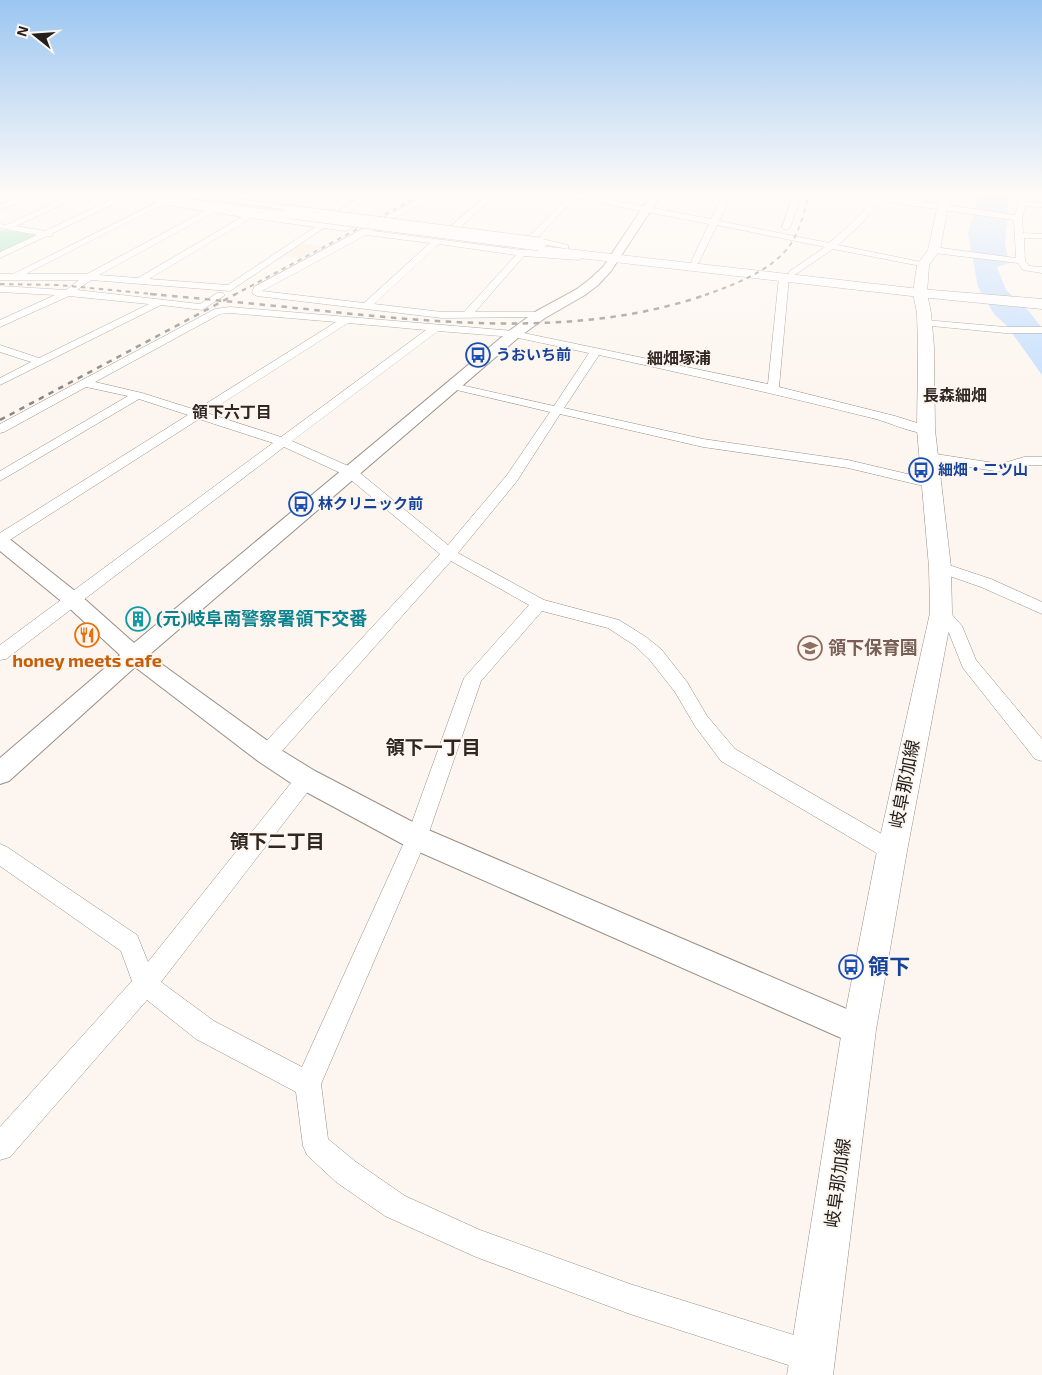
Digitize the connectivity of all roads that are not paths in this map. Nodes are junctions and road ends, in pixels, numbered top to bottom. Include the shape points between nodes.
1 (49, 259) edge
2 (122, 259) edge
3 (176, 259) edge
4 (273, 259) edge
5 (314, 259) edge
6 (418, 259) edge
7 (519, 259) edge
8 (610, 259) edge
9 (641, 259) edge
10 (656, 259) edge
11 (697, 259) edge
12 (812, 259) edge
13 (877, 259) edge
14 (928, 259) edge
15 (955, 259) edge
16 (1007, 259) edge
17 (1021, 261) joint
18 (696, 262) junction
19 (1042, 270) edge
20 (925, 273) junction
21 (789, 275) junction
22 (16, 276) junction
23 (0, 277) edge
24 (89, 277) junction
25 (141, 280) junction
26 (230, 288) junction
27 (0, 289) edge
28 (69, 292) junction
29 (1040, 299) edge
30 (160, 302) junction
31 (366, 306) junction
32 (540, 314) junction
33 (466, 316) junction
34 (344, 321) junction
35 (925, 323) junction
36 (0, 324) edge
37 (435, 328) junction
38 (1042, 330) edge
39 (514, 334) junction
40 (0, 348) edge
41 (596, 351) junction
42 (40, 362) junction
43 (0, 382) edge
44 (84, 382) junction
45 (452, 386) junction
46 (773, 389) junction
47 (138, 395) junction
48 (559, 409) junction
49 (196, 415) junction
50 (0, 429) edge
51 (926, 430) junction
52 (283, 442) junction
53 (929, 457) junction
54 (1042, 461) edge
55 (350, 472) junction
56 (0, 477) edge
57 (932, 484) junction
58 (0, 540) edge
59 (449, 554) junction
60 (940, 567) junction
61 (73, 600) junction
62 (539, 604) junction
63 (1042, 608) edge
64 (941, 613) junction
65 (0, 654) edge
66 (134, 655) junction
67 (1042, 753) edge
68 (267, 754) junction
69 (0, 773) edge
70 (306, 779) junction
71 (417, 838) junction
72 (892, 851) junction
73 (0, 854) edge
74 (145, 984) junction
75 (859, 1030) junction
76 (308, 1084) junction
77 (0, 1147) edge
78 (812, 1366) edge

1 - 22 street
2 - 24 street
3 - 25 street
4 - 26 street
5 - 31 street via 257,289 257,293
6 - 31 street
7 - 33 street
8 - 32 street via 607,268 588,287
9 - 21 highway
10 - 18 highway
11 - 18 street
12 - 21 street
13 - 20 street
14 - 20 main road, 岐阜那加線
15 - 20 street
16 - 17 street
17 - 19 street via 1026,268
18 - 21 highway
20 - 21 highway
20 - 29 highway via 975,294
20 - 35 main road, 岐阜那加線
21 - 46 street
22 - 23 street
22 - 24 street
24 - 25 street
24 - 28 street
25 - 26 street
26 - 30 street via 202,307
27 - 28 street
28 - 30 street
28 - 36 street
30 - 42 street
31 - 33 street
32 - 33 street
32 - 39 street
34 - 37 street
34 - 44 street via 218,311
34 - 49 street
35 - 38 street
35 - 51 main road, 岐阜那加線
37 - 39 street
37 - 52 street
39 - 41 street
39 - 45 street
40 - 42 street
41 - 46 street
41 - 48 street
42 - 43 street
44 - 47 street
44 - 50 street
45 - 48 street
45 - 55 street
46 - 51 street
47 - 49 street
47 - 56 street
48 - 57 street via 703,443 848,464
48 - 59 street via 512,478
49 - 52 street
49 - 58 street
51 - 53 main road, 岐阜那加線
52 - 55 street
52 - 61 street
53 - 54 street via 1002,468 1024,461
53 - 57 main road, 岐阜那加線
55 - 59 street
55 - 66 street
57 - 60 main road, 岐阜那加線
58 - 61 street
59 - 62 street
59 - 68 street
60 - 63 street
60 - 64 main road, 岐阜那加線
61 - 65 street
61 - 66 street
62 - 71 street via 472,678
62 - 72 street via 613,624 640,640 681,687 701,721 728,755
64 - 67 street via 956,630 969,664
64 - 72 main road, 岐阜那加線
66 - 68 street
66 - 69 street
68 - 70 street
70 - 71 street
70 - 74 street
71 - 75 street
71 - 76 street
72 - 75 main road, 岐阜那加線
73 - 74 street via 130,943
74 - 76 street via 205,1030
74 - 77 street
75 - 78 main road, 岐阜那加線
76 - 78 street via 316,1146 346,1172 395,1206 476,1243

